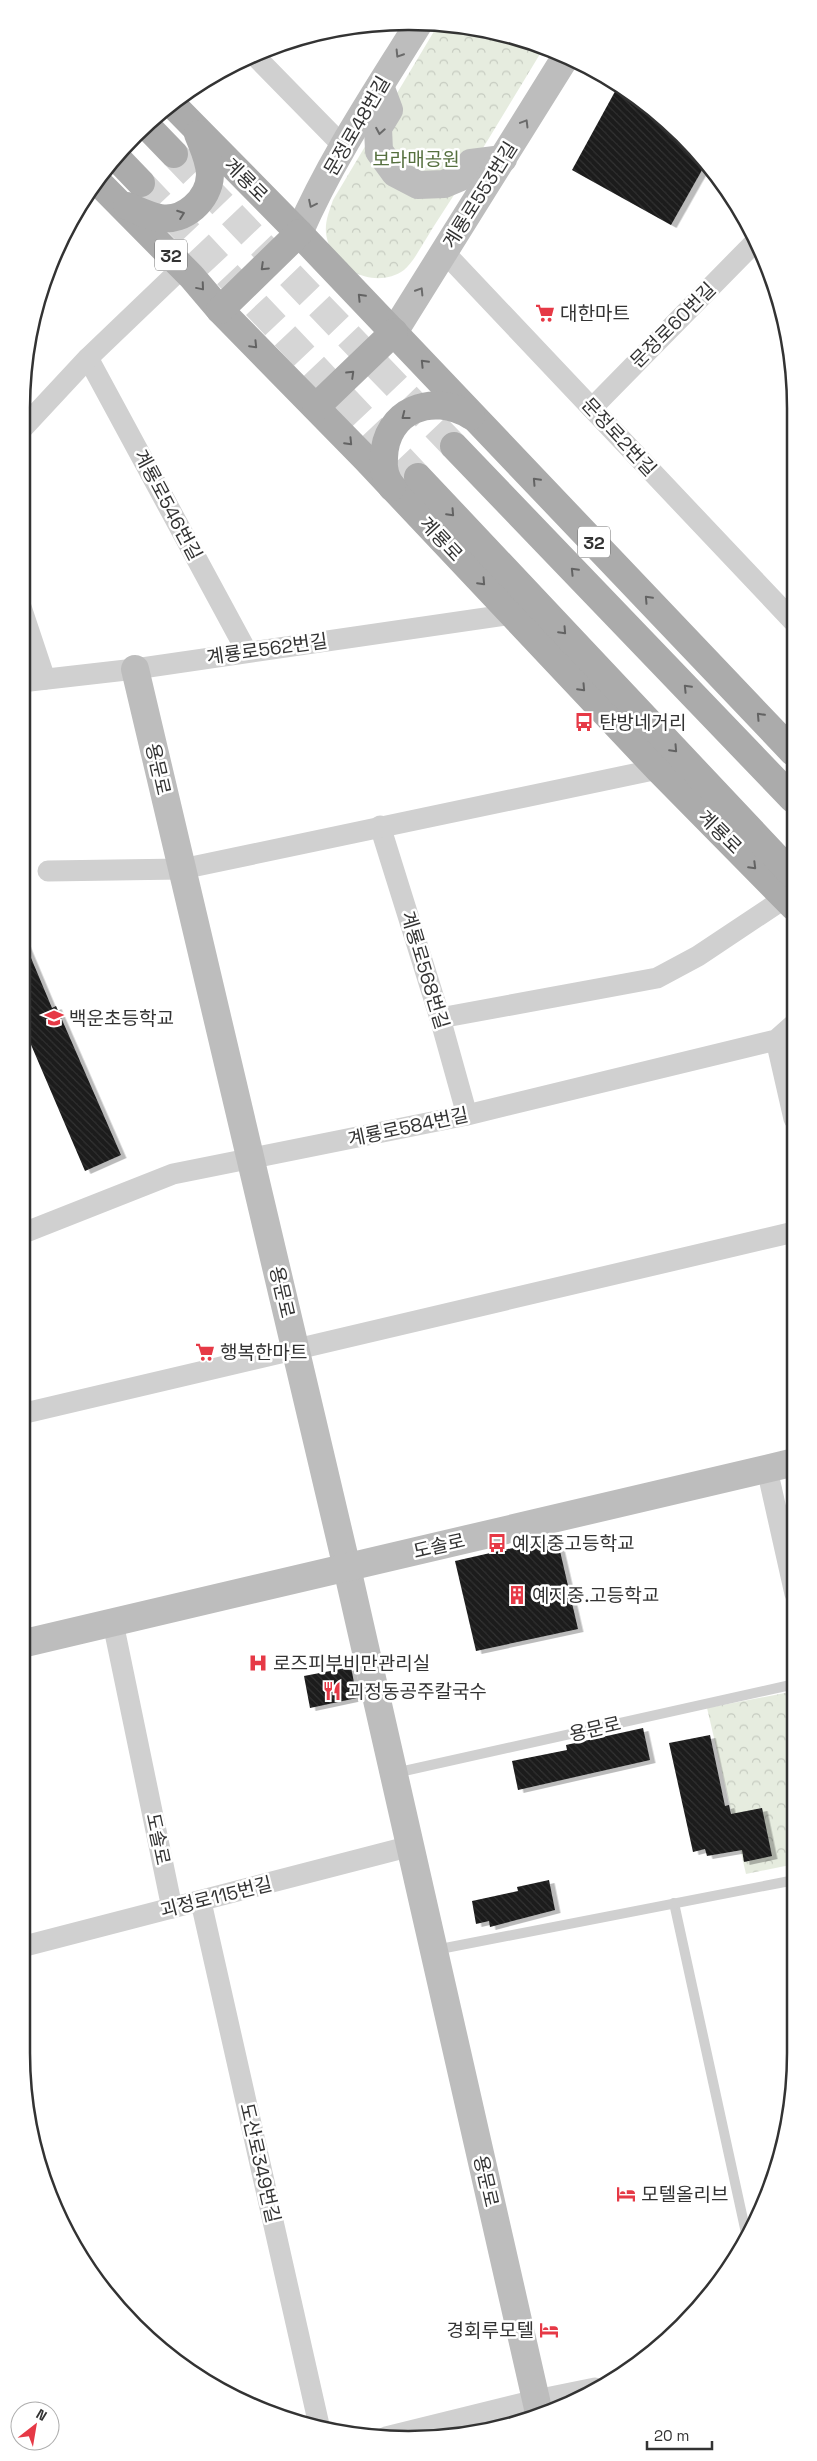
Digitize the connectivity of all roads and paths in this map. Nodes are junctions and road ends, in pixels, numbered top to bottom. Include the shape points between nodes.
1 (414, 30) edge
2 (260, 61) edge
3 (561, 63) edge
4 (380, 86) junction
5 (177, 109) edge
6 (196, 130) junction
7 (152, 131) edge
8 (344, 147) junction
9 (174, 154) tunnel mouth
10 (503, 159) junction
11 (121, 162) edge
12 (141, 183) tunnel mouth
13 (102, 186) edge
14 (118, 202) junction
15 (299, 233) junction
16 (750, 247) edge
17 (445, 253) junction
18 (182, 267) junction
19 (220, 310) junction
20 (394, 332) junction
21 (88, 358) junction
22 (316, 407) junction
23 (592, 408) junction
24 (30, 420) edge
25 (481, 422) junction
26 (454, 446) tunnel mouth
27 (409, 486) junction
28 (512, 614) junction
29 (787, 615) edge
30 (30, 634) edge
31 (247, 652) junction
32 (135, 669) junction
33 (45, 679) junction
34 (30, 681) edge
35 (787, 746) edge
36 (658, 769) junction
37 (787, 793) edge
38 (380, 826) junction
39 (182, 869) junction
40 (48, 871) dead end
41 (787, 889) edge
42 (787, 889) edge
43 (787, 896) edge
44 (440, 1018) junction
45 (787, 1030) edge
46 (776, 1040) junction
47 (787, 1088) edge
48 (467, 1115) junction
49 (250, 1159) junction
50 (30, 1230) edge
51 (787, 1234) edge
52 (295, 1350) junction
53 (30, 1412) edge
54 (787, 1464) edge
55 (766, 1469) junction
56 (787, 1560) edge
57 (347, 1568) junction
58 (113, 1623) junction
59 (30, 1642) edge
60 (787, 1686) edge
61 (394, 1774) junction
62 (411, 1846) junction
63 (787, 1882) edge
64 (200, 1902) junction
65 (674, 1903) junction
66 (172, 1908) junction
67 (30, 1945) edge
68 (434, 1950) junction
69 (745, 2226) edge
70 (561, 2399) edge
71 (537, 2406) edge
72 (318, 2420) edge
73 (417, 2431) edge

1 -> 4 street, 문정로48번길
2 - 8 street
10 -> 3 street, 계룡로553번길
4 - 8 street, 문정로48번길
4 -> 10 street via 389,110 378,128 379,151 395,173 418,185 444,184 463,176 471,163
5 - 6 main road, 32
14 -> 6 main road via 161,218 189,212 200,202 210,175
6 - 15 main road, 계룡로 / 32
7 - 9 main road
8 -> 15 street, 문정로48번길
10 - 17 street, 계룡로553번길
11 - 12 main road
13 - 14 main road, 계룡로 / 32
14 - 18 main road, 계룡로 / 32
15 -> 19 main road
20 -> 15 main road, 계룡로 / 32
16 - 23 street, 문정로60번길
20 -> 17 street, 계룡로553번길
17 - 23 street, 문정로2번길
18 -> 19 main road, 계룡로 / 32
18 - 21 street
19 -> 22 main road, 계룡로 / 32
22 -> 20 main road
25 -> 20 main road, 계룡로 / 32
21 - 24 street
21 - 31 street, 계룡로546번길
22 -> 27 main road, 계룡로 / 32
23 - 29 street, 문정로2번길
25 -> 27 main road via 452,406 434,404 416,408 401,417 390,431 383,465 388,482
35 -> 25 main road, 계룡로 / 32
37 -> 26 main road, 32
27 -> 28 main road, 계룡로 / 32
27 -> 41 main road, 계룡로 / 32
28 - 31 street, 계룡로562번길
28 -> 36 main road, 계룡로 / 32
30 - 33 street
31 - 32 street, 계룡로562번길
32 - 33 street, 계룡로562번길
32 - 39 street, 용문로
33 - 34 street, 계룡로562번길
36 - 38 street
36 -> 42 main road, 계룡로 / 32
38 - 39 street
38 - 44 street, 계룡로568번길
39 - 40 street
39 - 49 street, 용문로
43 - 44 street via 698,956 657,978
44 - 48 street, 계룡로568번길
45 - 46 street, 계룡로584번길
46 - 47 street
46 - 48 street, 계룡로584번길
48 - 49 street, 계룡로584번길
49 - 50 street, 계룡로584번길 via 173,1174
49 - 52 street, 용문로
51 - 52 street
52 - 53 street
52 - 57 street, 용문로
54 - 55 street, 도솔로
55 - 56 street
55 - 57 street, 도솔로
57 - 58 street, 도솔로
57 - 61 street, 용문로
58 - 59 street, 도솔로
58 - 66 street, 도솔로
60 - 61 lane, 용문로
61 - 62 street, 용문로
62 - 64 street, 괴정로115번길
62 - 68 street, 용문로
63 - 65 lane
64 - 66 street, 괴정로115번길
64 - 72 street, 도산로349번길
65 - 68 lane
65 - 69 lane
66 - 67 street, 괴정로115번길
68 - 71 street, 용문로
70 - 71 street
71 - 73 street

